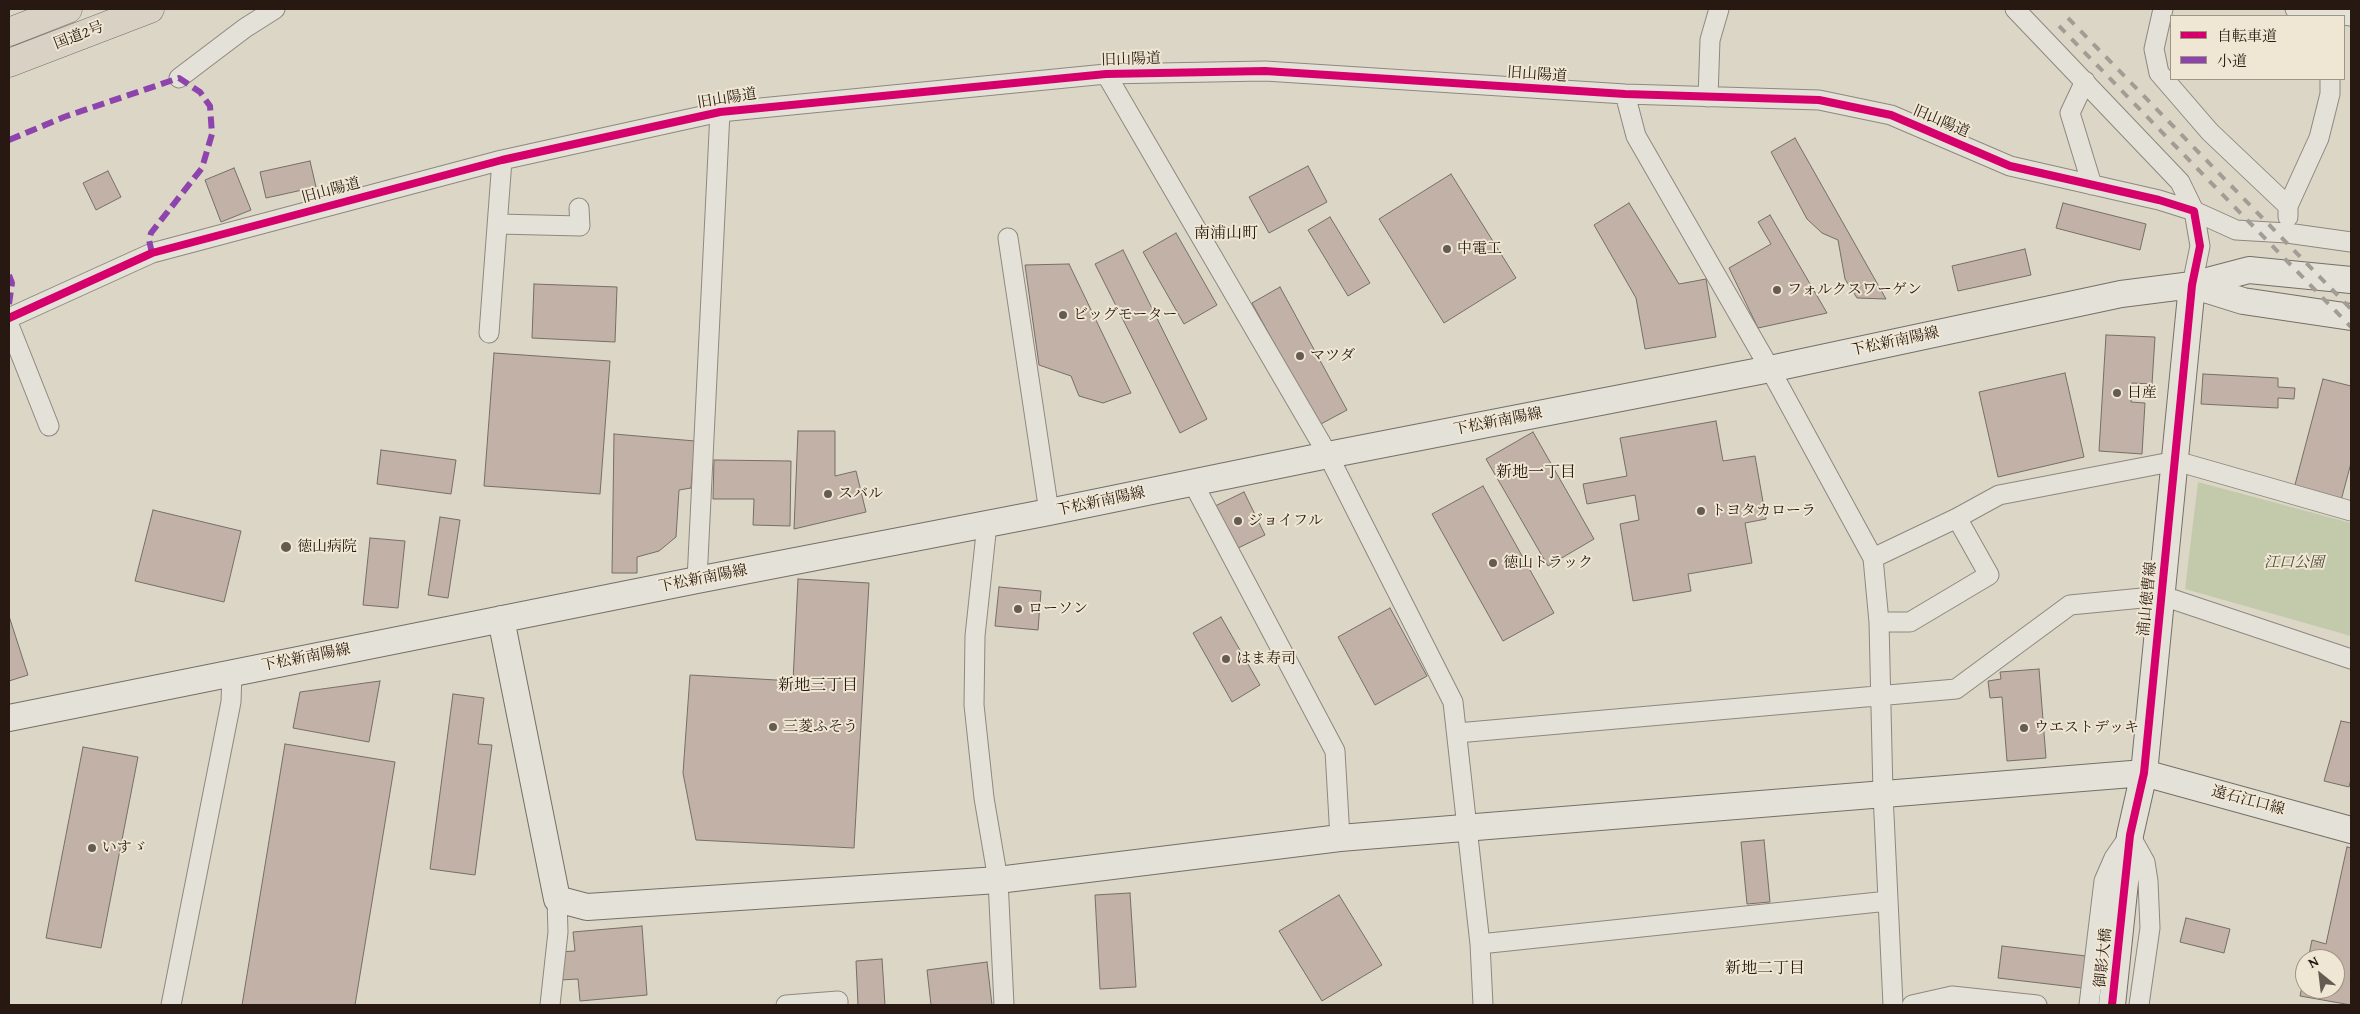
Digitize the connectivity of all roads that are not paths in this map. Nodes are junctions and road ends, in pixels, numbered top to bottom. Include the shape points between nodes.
1 (68, 9) edge
2 (150, 9) edge
3 (275, 9) edge
4 (1718, 9) edge
5 (2015, 9) edge
6 (2163, 9) edge
7 (2295, 9) edge
8 (2331, 15) edge
9 (9, 32) edge
10 (9, 63) edge
11 (1106, 74) junction
12 (179, 78) dead end
13 (2085, 80) junction
14 (2330, 80) edge
15 (1625, 94) junction
16 (1708, 97) junction
17 (720, 112) junction
18 (502, 160) junction
19 (2092, 185) junction
20 (2288, 206) junction
21 (579, 208) dead end
22 (2194, 211) junction
23 (498, 224) junction
24 (2287, 233) junction
25 (1008, 238) dead end
26 (2351, 242) edge
27 (2351, 280) edge
28 (2192, 285) junction
29 (2351, 317) edge
30 (9, 318) edge
31 (9, 324) edge
32 (489, 333) dead end
33 (1770, 369) junction
34 (49, 426) dead end
35 (1328, 455) junction
36 (2176, 461) junction
37 (1193, 483) junction
38 (2351, 511) edge
39 (1050, 512) junction
40 (1957, 518) junction
41 (987, 524) junction
42 (1873, 558) junction
43 (697, 580) junction
44 (2163, 596) junction
45 (501, 619) junction
46 (1879, 622) junction
47 (2351, 659) edge
48 (232, 673) junction
49 (1880, 695) junction
50 (9, 718) edge
51 (1457, 733) junction
52 (2144, 772) junction
53 (1883, 794) junction
54 (1468, 828) junction
55 (2351, 830) edge
56 (2130, 835) junction
57 (1340, 838) junction
58 (998, 880) junction
59 (557, 899) junction
60 (1888, 901) junction
61 (2122, 914) joint
62 (1480, 944) junction
63 (171, 1005) edge
64 (550, 1005) edge
65 (786, 1005) edge
66 (838, 1005) edge
67 (1004, 1005) edge
68 (1483, 1005) edge
69 (1893, 1005) edge
70 (1912, 1005) edge
71 (2037, 1005) edge
72 (2089, 1005) edge
73 (2112, 1005) edge
74 (2139, 1005) edge

1 - 9 highway, 国道2号
2 - 10 highway, 国道2号
3 - 12 street
4 - 16 street via 1710,40
5 - 13 street
6 - 20 street via 2154,49 2159,73 2210,132
7 - 8 street
11 - 15 street, 旧山陽道 via 1265,71
11 - 17 street, 旧山陽道
11 - 35 street
13 - 19 street via 2070,113
13 - 22 street via 2180,182
14 - 20 street via 2330,94 2319,138
15 - 16 street, 旧山陽道
15 - 33 street via 1636,136
16 - 19 street, 旧山陽道 via 1819,100 1891,115 2010,166
17 - 18 street, 旧山陽道
17 - 43 street
18 - 23 street
18 - 30 street, 旧山陽道 via 152,253
19 - 22 street, 旧山陽道
20 - 24 street
21 - 23 street via 580,226
22 - 24 street, 旧山陽道 via 2236,230
22 - 28 street via 2200,246
23 - 32 street
24 - 26 street, 旧山陽道
25 - 39 street
27 - 28 street, 下松新南陽線 via 2249,270
28 - 29 street, 下松新南陽線 via 2243,301
28 - 33 street, 下松新南陽線 via 2120,294
28 - 36 street, 浦山徳曹線
31 - 34 street
33 - 35 street, 下松新南陽線
33 - 42 street
35 - 37 street, 下松新南陽線
35 - 51 street via 1453,702
36 - 38 street
36 - 40 street via 1999,495
36 - 44 street, 浦山徳曹線
37 - 39 street, 下松新南陽線
37 - 57 street via 1335,751
39 - 41 street, 下松新南陽線
40 - 42 street
40 - 46 street via 1990,575 1910,622
41 - 43 street, 下松新南陽線
41 - 58 street via 975,636 974,705 984,798
42 - 46 street
43 - 45 street, 下松新南陽線
44 - 47 street
44 - 49 street via 2070,604 1956,689
44 - 52 street, 浦山徳曹線
45 - 48 street, 下松新南陽線
45 - 59 street
46 - 49 street
48 - 50 street, 下松新南陽線
48 - 63 street via 231,702
49 - 51 street
49 - 53 street
51 - 54 street
52 - 53 street
52 - 55 street, 遠石江口線
52 - 56 street, 浦山徳曹線
53 - 54 street
53 - 60 street
54 - 57 street
54 - 62 street
56 - 61 street, 浦山徳曹線
56 - 72 street via 2114,858 2104,881
56 - 74 street via 2145,862 2148,881 2150,928
57 - 58 street
58 - 59 street via 587,907
58 - 67 street
59 - 64 street via 558,932
60 - 62 street
60 - 69 street
61 - 73 street, 御影大橋
62 - 68 street
65 - 66 street via 838,1001
70 - 71 street via 1952,996

